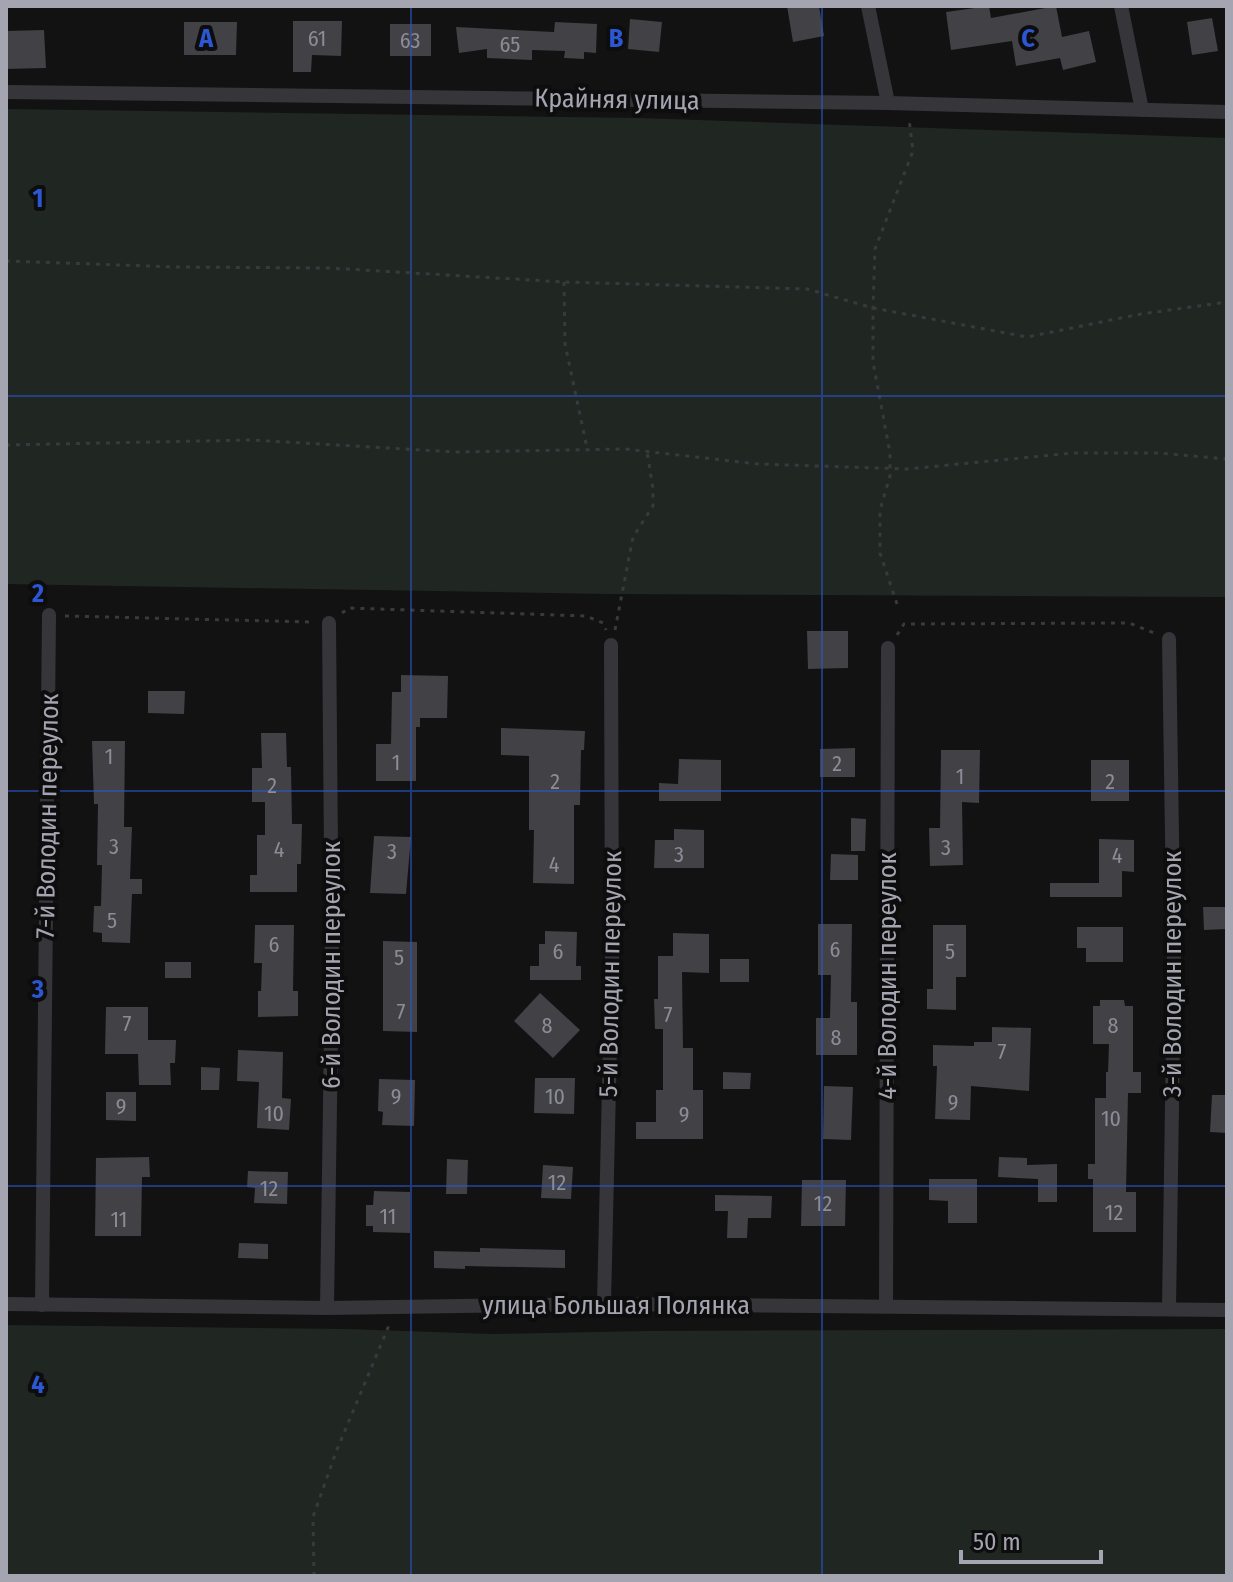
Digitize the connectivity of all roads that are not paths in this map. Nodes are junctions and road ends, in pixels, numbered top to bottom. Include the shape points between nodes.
1 (868, 6) edge
2 (1121, 6) edge
3 (6, 92) edge
4 (888, 103) junction
5 (1142, 110) junction
6 (1227, 112) edge
7 (49, 615) dead end
8 (329, 623) dead end
9 (1169, 639) road end
10 (611, 645) road end
11 (888, 648) road end
12 (6, 1304) edge
13 (604, 1304) junction
14 (42, 1305) junction
15 (886, 1305) junction
16 (327, 1308) junction
17 (1169, 1309) junction
18 (1227, 1310) edge

1 - 4 street
2 - 5 street
3 - 4 street, Крайняя улица
4 - 5 street, Крайняя улица
5 - 6 street, Крайняя улица
7 - 14 street, 7-й Володин переулок
8 - 16 street, 6-й Володин переулок via 332,967
9 - 17 street, 3-й Володин переулок via 1174,968
10 - 13 street, 5-й Володин переулок via 612,957
11 - 15 street, 4-й Володин переулок
12 - 14 street, улица Большая Полянка
13 - 15 street, улица Большая Полянка
13 - 16 street, улица Большая Полянка
14 - 16 street, улица Большая Полянка
15 - 17 street, улица Большая Полянка
17 - 18 street, улица Большая Полянка

